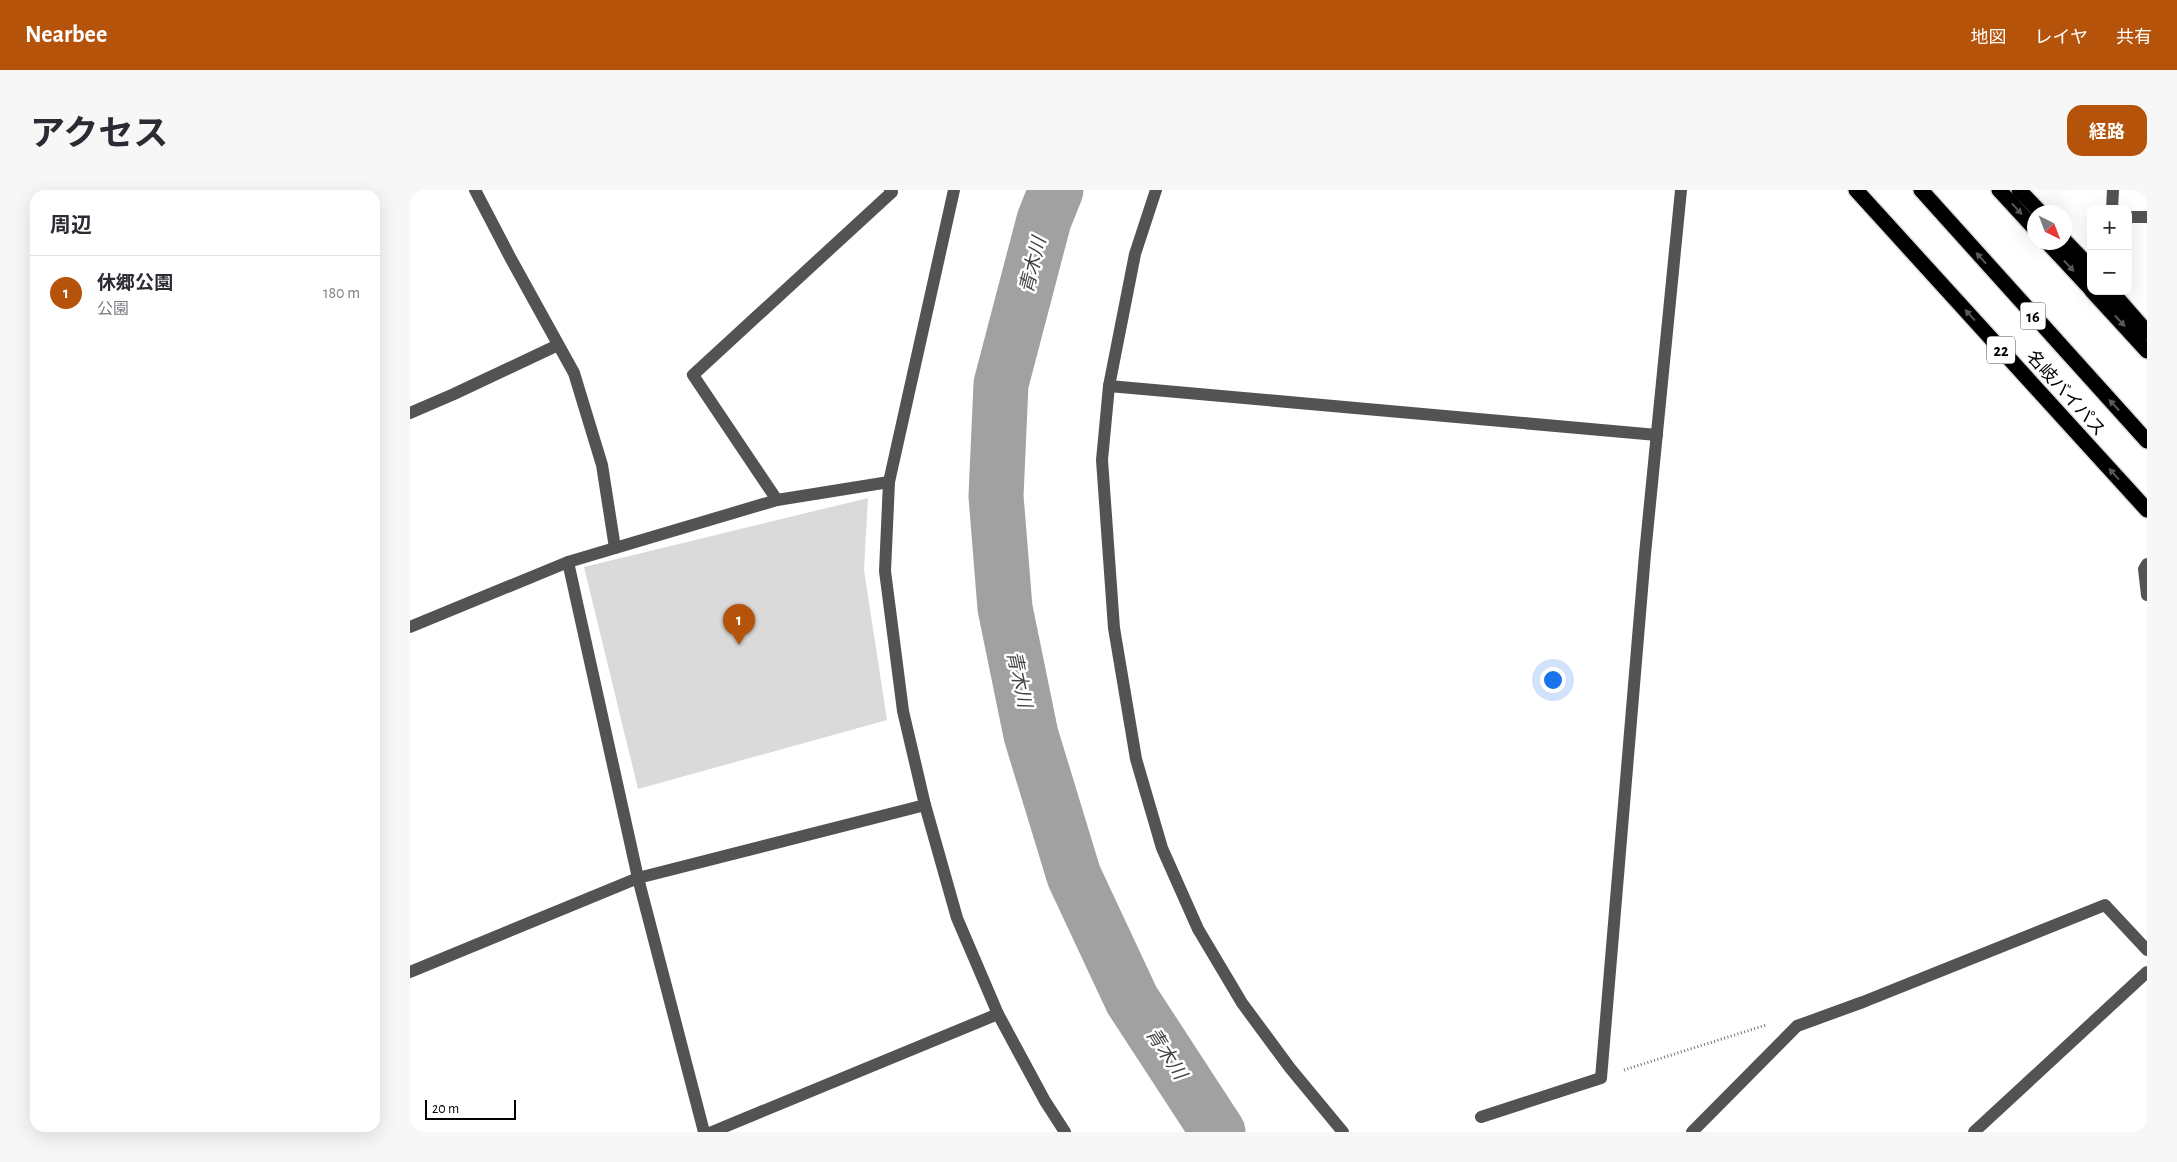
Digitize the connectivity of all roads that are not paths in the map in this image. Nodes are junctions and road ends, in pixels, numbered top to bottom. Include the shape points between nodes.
1 (475, 190) edge
2 (890, 190) edge
3 (954, 190) edge
4 (1156, 190) edge
5 (1681, 190) edge
6 (1856, 190) edge
7 (1921, 190) edge
8 (1999, 190) edge
9 (2019, 190) edge
10 (2113, 190) edge
11 (2033, 205) edge
12 (2112, 205) edge
13 (2132, 217) edge
14 (2147, 217) edge
15 (2027, 220) edge
16 (2072, 248) edge
17 (2055, 250) edge
18 (2087, 264) edge
19 (2087, 285) edge
20 (2097, 295) edge
21 (2115, 295) edge
22 (2147, 332) edge
23 (558, 345) junction
24 (2147, 351) edge
25 (1109, 386) junction
26 (410, 413) edge
27 (1657, 435) junction
28 (2147, 440) edge
29 (889, 482) junction
30 (777, 500) junction
31 (2147, 510) edge
32 (615, 548) junction
33 (568, 562) junction
34 (2147, 564) edge
35 (2147, 595) edge
36 (410, 627) edge
37 (925, 805) junction
38 (638, 878) junction
39 (2147, 950) edge
40 (410, 972) edge
41 (2147, 972) edge
42 (998, 1014) junction
43 (1481, 1117) dead end
44 (704, 1132) edge
45 (712, 1132) edge
46 (1065, 1132) edge
47 (1343, 1132) edge
48 (1692, 1132) edge
49 (1974, 1132) edge

1 - 23 street
2 - 30 street via 892,192 693,375
3 - 29 street
4 - 25 street via 1135,254
5 - 27 street
31 -> 6 highway, 名岐バイパス / 22
28 -> 7 highway, 16
8 -> 15 highway
9 - 11 highway
10 - 12 street
13 - 14 street
16 - 18 highway
17 -> 19 highway
20 -> 24 highway
21 - 22 highway
23 - 26 street
23 - 32 street via 574,373 602,465
25 - 27 street
25 - 47 street via 1102,460 1114,628 1136,760 1162,848 1198,929 1242,1003
27 - 43 street via 1601,1078
29 - 30 street
29 - 37 street via 885,571 903,711
30 - 32 street
32 - 33 street
33 - 36 street
33 - 38 street
34 - 35 street via 2144,569
37 - 38 street
37 - 42 street via 957,918
38 - 40 street
38 - 44 street
39 - 48 street via 2105,904 1797,1026
41 - 49 street
42 - 45 street
42 - 46 street

